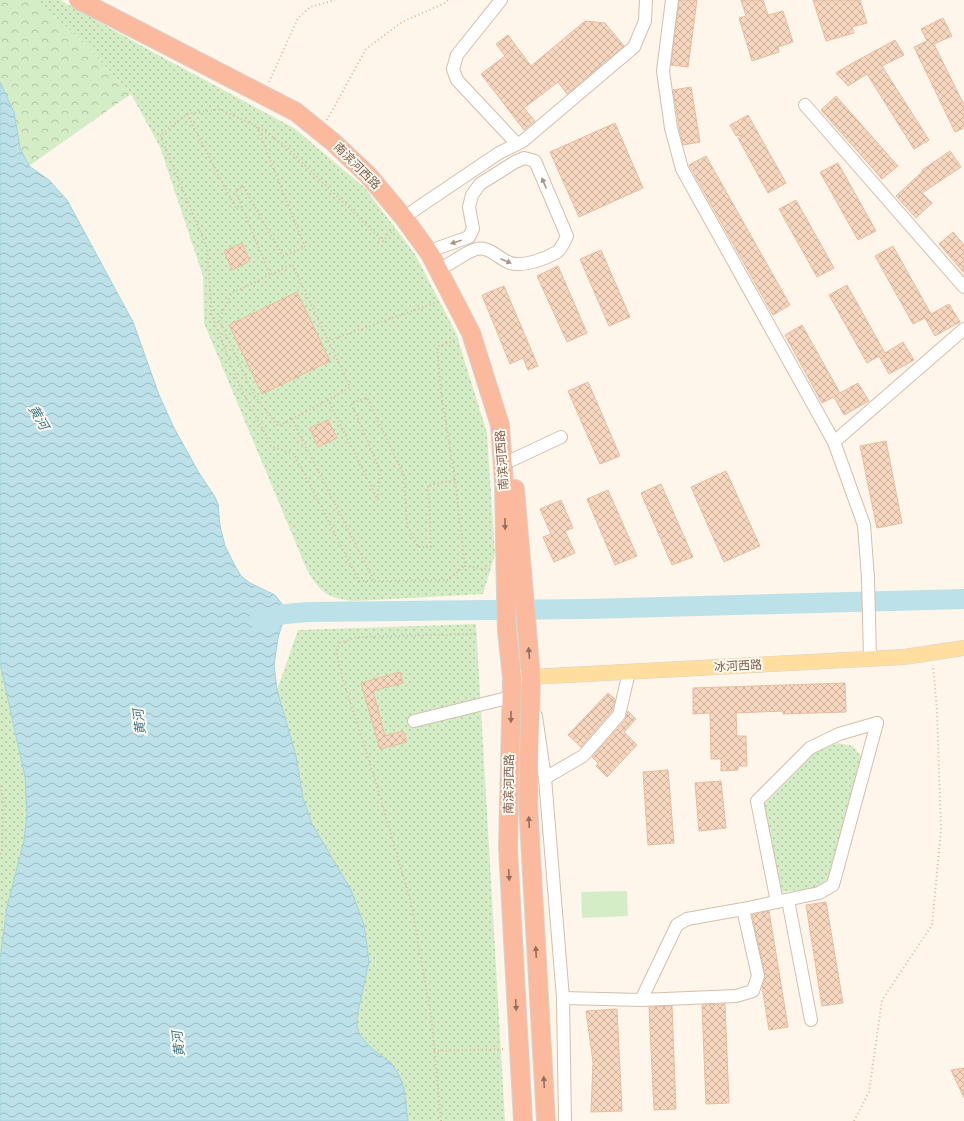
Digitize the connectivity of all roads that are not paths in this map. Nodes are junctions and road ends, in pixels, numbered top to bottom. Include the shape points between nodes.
1 (79, 0) edge
2 (97, 0) edge
3 (501, 0) edge
4 (646, 0) edge
5 (672, 0) edge
6 (805, 105) dead end
7 (517, 144) junction
8 (409, 214) junction
9 (473, 230) junction
10 (438, 248) junction
11 (485, 249) junction
12 (447, 265) junction
13 (964, 287) edge
14 (964, 329) edge
15 (562, 437) dead end
16 (834, 442) junction
17 (512, 460) junction
18 (515, 595) junction
19 (964, 648) edge
20 (870, 659) junction
21 (630, 672) junction
22 (531, 677) junction
23 (512, 678) junction
24 (511, 697) junction
25 (414, 721) dead end
26 (545, 778) junction
27 (782, 901) junction
28 (743, 909) junction
29 (563, 998) junction
30 (641, 1000) junction
31 (811, 1020) dead end
32 (523, 1121) edge
33 (546, 1121) edge
34 (565, 1121) edge

1 - 8 highway, 南滨河西路 via 296,112 333,142
2 - 8 highway, 南滨河西路 via 300,103 377,166
3 - 7 street via 457,55 453,69 457,80
4 - 7 street via 645,21 634,47
5 - 16 street via 663,71 671,128 682,169
6 - 13 street
7 - 8 street via 499,153
8 - 10 highway, 南滨河西路
8 -> 18 highway, 南滨河西路 via 471,333 500,425 504,483 505,572
9 -> 10 street via 469,237
9 - 11 street
11 -> 9 street via 511,264 531,263 562,246 567,236 535,161 524,158 480,184 472,195 469,207
10 - 12 highway, 南滨河西路
11 - 12 street via 476,249
12 - 17 highway, 南滨河西路 via 480,330 508,424
14 - 16 street
15 - 17 street
16 - 20 street via 864,525
17 - 18 highway, 南滨河西路
22 -> 18 highway, 南滨河西路 via 526,629
18 - 23 highway, 南滨河西路 via 507,631
19 - 20 main road, 冰河西路
20 - 21 main road, 冰河西路
21 - 22 main road, 冰河西路
21 - 26 street via 619,715 583,756
22 - 23 main road, 冰河西路
22 - 26 street, 南滨河西路
33 -> 22 highway, 南滨河西路 via 528,803
23 - 24 highway, 南滨河西路
24 - 25 street
24 -> 32 highway, 南滨河西路 via 508,848
26 - 29 street, 南滨河西路
27 - 27 street via 818,894 833,885 877,723 839,734 810,748 757,801
27 - 28 street
27 - 31 street
28 - 30 street via 687,919 677,925
28 - 30 street via 758,976 753,991 736,996
29 - 30 street
29 - 34 street, 南滨河西路

